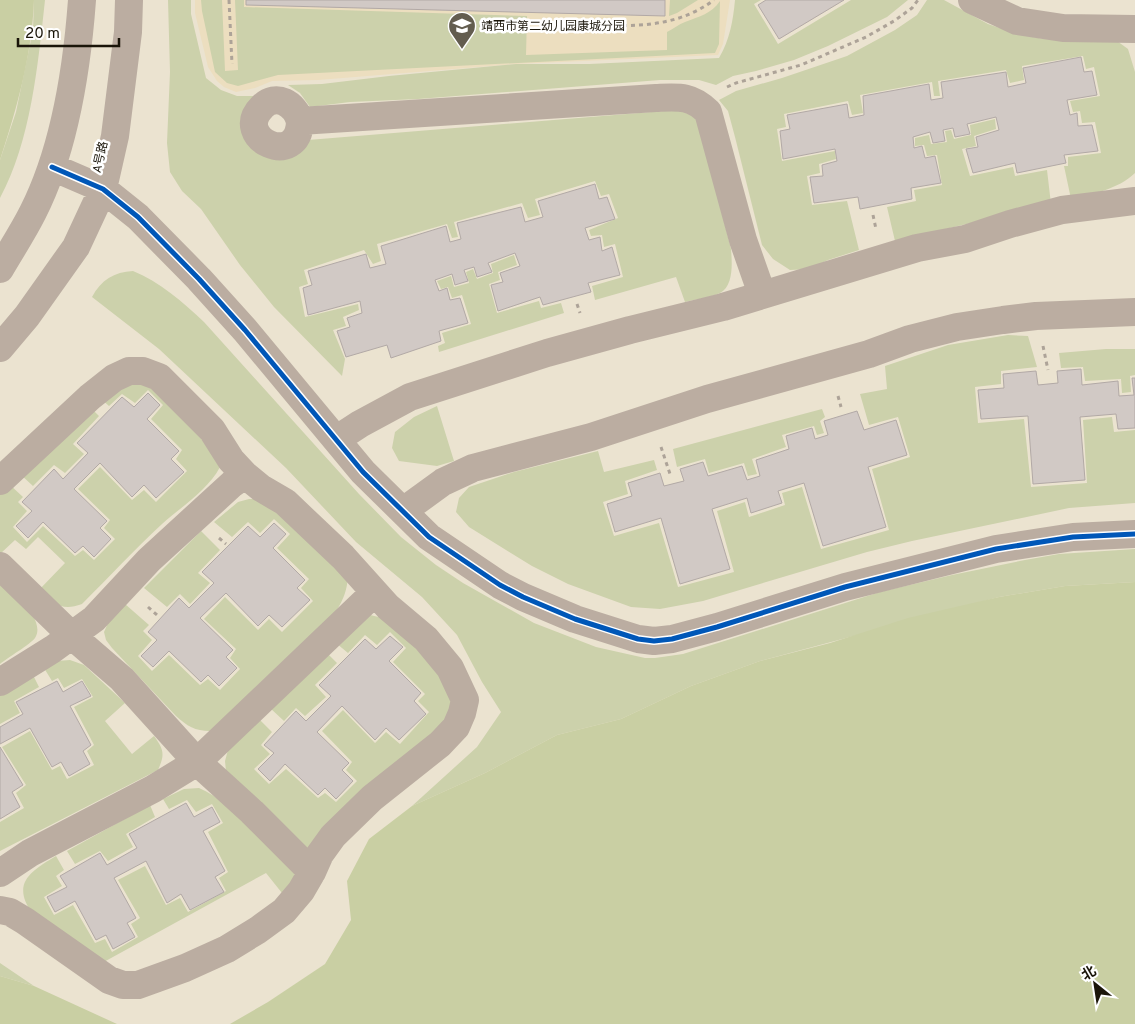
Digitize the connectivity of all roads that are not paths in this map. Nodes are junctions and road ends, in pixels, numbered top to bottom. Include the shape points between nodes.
1 (82, 0) edge
2 (129, 0) edge
3 (972, 0) edge
4 (1135, 29) edge
5 (300, 121) dead end
6 (52, 167) junction
7 (102, 189) junction
8 (1135, 202) edge
9 (0, 269) edge
10 (762, 294) junction
11 (1135, 312) edge
12 (0, 348) edge
13 (337, 439) junction
14 (245, 474) junction
15 (0, 481) edge
16 (402, 511) junction
17 (1135, 534) edge
18 (0, 566) edge
19 (374, 593) junction
20 (71, 635) junction
21 (0, 682) edge
22 (197, 762) junction
23 (312, 872) junction
24 (0, 873) edge
25 (0, 910) edge

1 - 6 street via 79,40
2 - 7 street, A号路 via 128,32 114,136
3 - 4 street via 1017,21 1063,28
5 - 10 street via 656,98 681,97 698,102 708,112 743,240
6 - 7 street
6 - 9 street via 34,211
7 - 12 street, A号路 via 68,260
7 - 13 street via 138,217 199,279
8 - 10 street via 1062,210 965,239 908,250
10 - 13 street via 547,353 410,397
11 - 16 street via 1036,316 957,327 708,399 591,437 473,468 443,482
13 - 16 street via 363,472
14 - 15 street via 231,460 212,430 159,376 136,371 114,378 90,397
14 - 19 street via 285,502
14 - 20 street via 150,560 94,619
16 - 17 street via 429,536 523,597 575,619 654,641 696,633 845,587 996,549 1073,537
18 - 20 street
19 - 22 street
19 - 23 street via 426,639 450,668 465,700 456,727 440,744 372,798 333,836
20 - 21 street
20 - 22 street via 122,679
22 - 23 street
22 - 24 street via 153,789 30,853
23 - 25 street via 284,911 258,930 184,968 138,985 109,980 25,921

